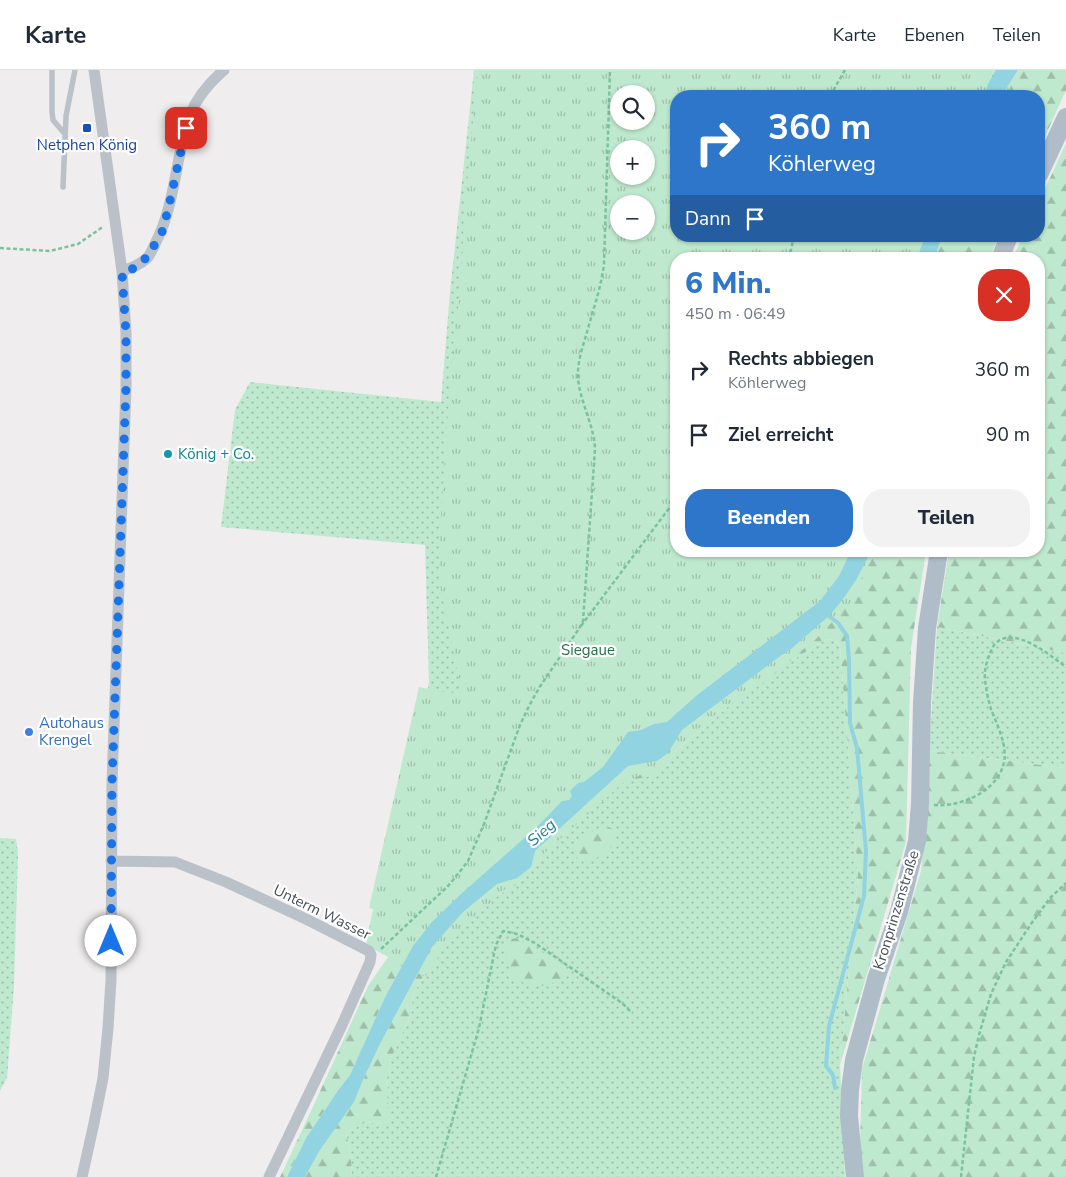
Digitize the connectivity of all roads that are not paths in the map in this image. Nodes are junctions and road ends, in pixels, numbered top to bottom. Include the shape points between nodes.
1 (52, 70) edge
2 (75, 70) edge
3 (94, 70) edge
4 (224, 70) edge
5 (1066, 117) edge
6 (65, 134) junction
7 (1045, 162) edge
8 (63, 187) dead end
9 (122, 272) junction
10 (938, 557) edge
11 (111, 862) junction
12 (82, 1177) edge
13 (269, 1177) edge
14 (855, 1177) edge

1 - 6 lane via 53,120
2 - 6 lane
3 - 9 street
4 - 9 street via 199,97 191,114 162,232 148,256 135,268
5 - 7 main road
6 - 8 lane
9 - 11 street via 126,387
10 - 14 main road, Kronprinzenstraße via 927,628 917,841 854,1060 849,1116
11 - 12 street via 108,1028 103,1078
11 - 13 street, Unterm Wasser via 175,862 226,882 369,951 370,962

